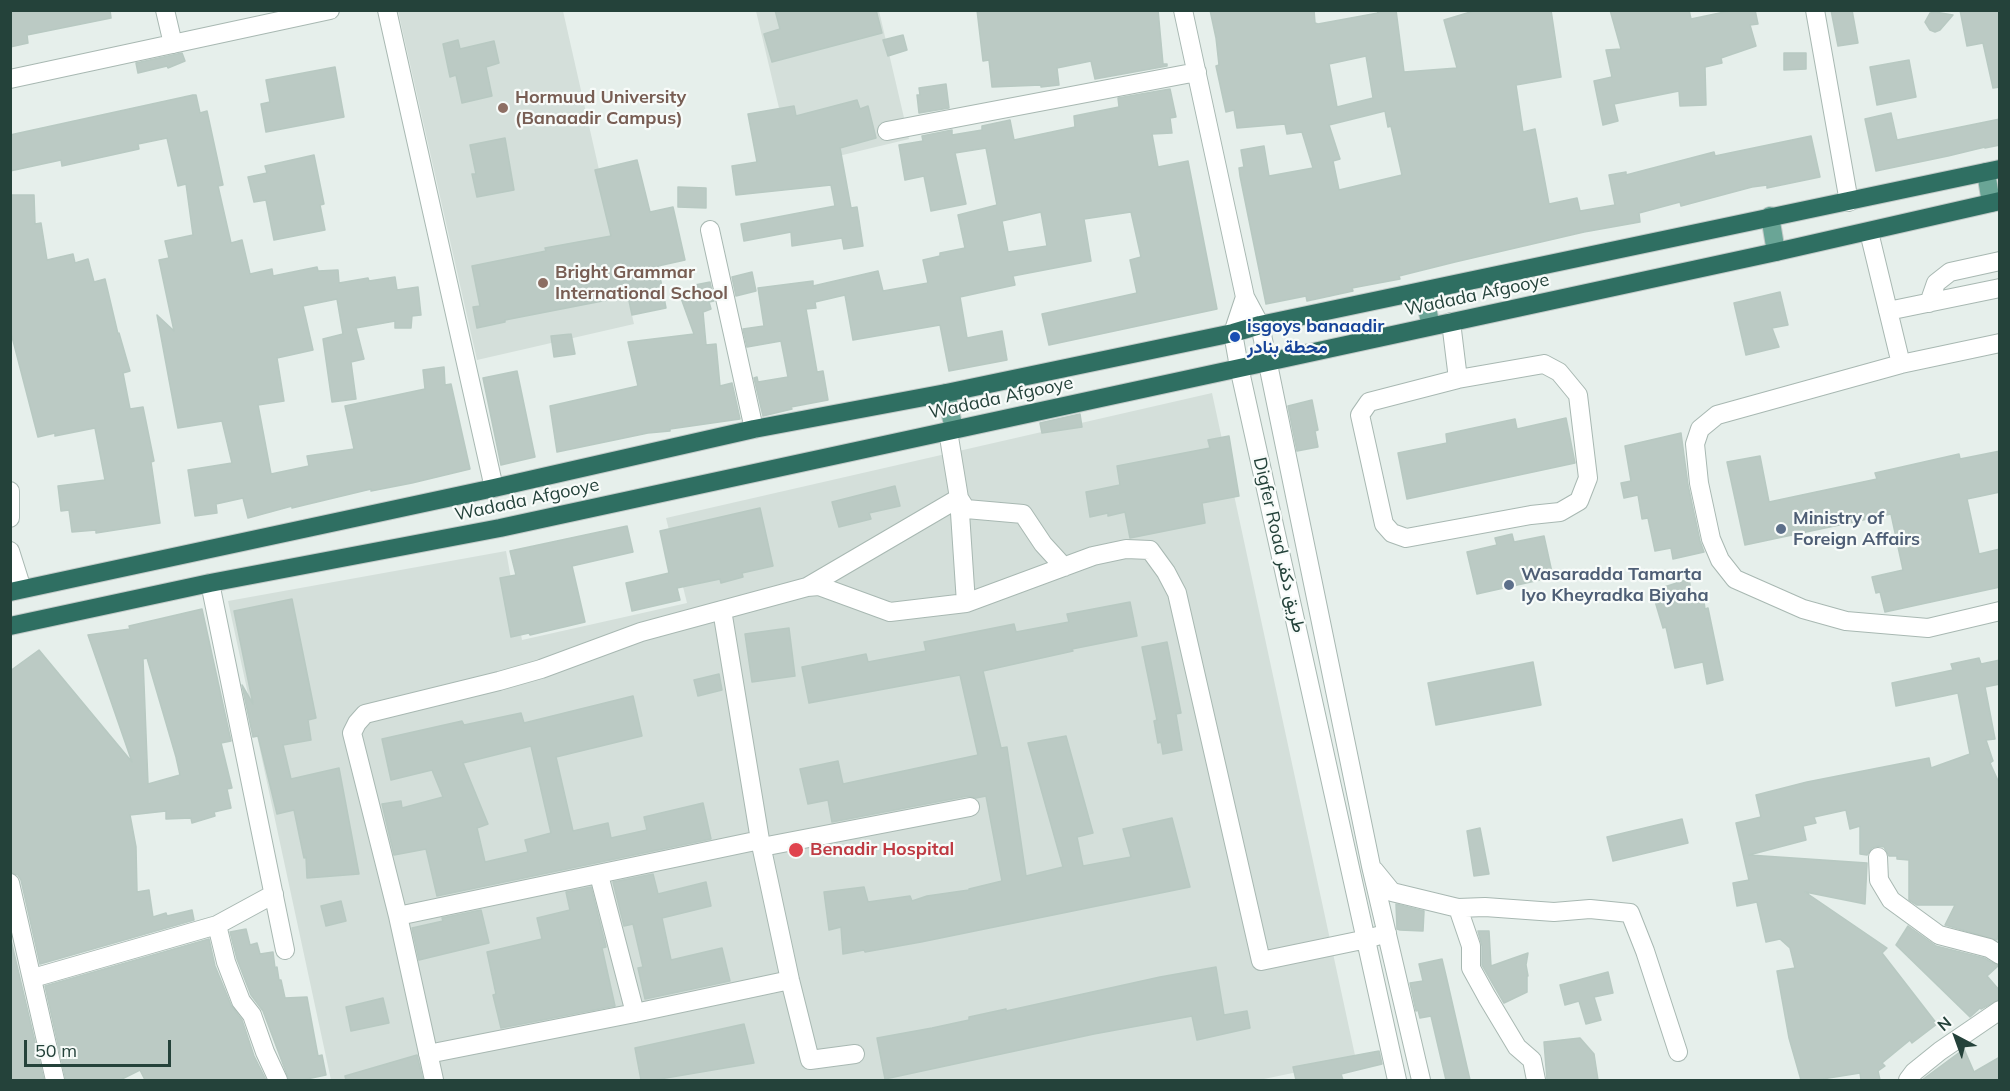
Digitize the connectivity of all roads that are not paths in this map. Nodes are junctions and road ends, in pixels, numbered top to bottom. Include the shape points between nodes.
1 (165, 10) edge
2 (330, 10) edge
3 (387, 10) edge
4 (1183, 10) edge
5 (1815, 10) edge
6 (173, 44) junction
7 (1197, 72) junction
8 (10, 79) edge
9 (887, 131) dead end
10 (1993, 170) edge
11 (1849, 202) junction
12 (1995, 202) edge
13 (1770, 216) junction
14 (710, 230) dead end
15 (1869, 232) junction
16 (1776, 252) junction
17 (2000, 261) edge
18 (2000, 288) edge
19 (1423, 291) junction
20 (1245, 297) junction
21 (1929, 303) junction
22 (1888, 311) junction
23 (1451, 322) junction
24 (1260, 325) junction
25 (1431, 326) junction
26 (1233, 333) junction
27 (2000, 343) edge
28 (1268, 361) junction
29 (1900, 364) junction
30 (1239, 367) junction
31 (1458, 380) junction
32 (946, 393) junction
33 (754, 429) junction
34 (951, 430) junction
35 (494, 488) junction
36 (10, 491) edge
37 (959, 498) junction
38 (10, 518) edge
39 (10, 551) edge
40 (1064, 567) junction
41 (210, 583) junction
42 (807, 587) junction
43 (16, 590) edge
44 (966, 603) junction
45 (722, 610) junction
46 (2000, 611) edge
47 (10, 626) edge
48 (970, 807) dead end
49 (761, 844) junction
50 (1878, 857) dead end
51 (1371, 866) junction
52 (599, 875) junction
53 (10, 883) edge
54 (274, 894) junction
55 (1458, 908) junction
56 (398, 916) junction
57 (217, 925) junction
58 (1387, 933) junction
59 (1367, 939) junction
60 (285, 950) dead end
61 (2000, 956) edge
62 (33, 978) junction
63 (790, 980) junction
64 (2000, 1010) edge
65 (635, 1013) junction
66 (1678, 1052) dead end
67 (428, 1054) junction
68 (855, 1054) dead end
69 (55, 1080) edge
70 (278, 1080) edge
71 (434, 1080) edge
72 (1397, 1080) edge
73 (1421, 1080) edge
74 (1536, 1080) edge
75 (1908, 1080) edge

1 - 6 street
2 - 6 street
3 - 35 street
4 - 7 street
5 - 11 street
6 - 8 street
7 - 9 street
7 - 20 street
10 - 11 highway, Wadada Afgooye
10 - 12 main road
11 - 13 highway, Wadada Afgooye
12 - 15 highway, Wadada Afgooye
13 - 16 main road
13 - 19 highway, Wadada Afgooye
14 - 33 street
15 - 16 highway, Wadada Afgooye
15 - 22 street
16 - 23 highway, Wadada Afgooye
17 - 21 street via 1950,272 1936,283
18 - 21 street
19 - 24 highway, Wadada Afgooye
19 - 25 main road
20 - 24 street, Digfer Road طريق دكفر
20 - 26 street, Digfer Road طريق دكفر
21 - 22 street
22 - 29 street
23 - 25 highway, Wadada Afgooye
23 - 31 street
24 - 26 highway, Wadada Afgooye
24 - 28 street, Digfer Road طريق دكفر
25 - 28 highway, Wadada Afgooye
26 - 30 street, Digfer Road طريق دكفر
26 - 32 highway, Wadada Afgooye
27 - 29 street
28 - 30 highway, Wadada Afgooye
28 - 51 street, Digfer Road طريق دكفر
29 - 46 street via 1717,415 1700,429 1695,444 1699,483 1715,549 1735,579 1803,609 1846,621 1928,628
30 - 34 highway, Wadada Afgooye
30 - 59 street, Digfer Road طريق دكفر
31 - 31 street via 1369,402 1360,415 1384,524 1392,533 1406,538 1560,512 1579,501 1588,478 1578,395 1559,372 1544,364
32 - 33 highway, Wadada Afgooye
32 - 34 main road
33 - 35 highway, Wadada Afgooye
34 - 37 street
34 - 41 highway, Wadada Afgooye via 500,528
35 - 43 highway, Wadada Afgooye
36 - 38 street
37 - 40 street via 966,509 1023,514
37 - 42 street
37 - 44 street
39 - 43 street
40 - 44 street
40 - 59 street via 1126,549 1150,550 1172,582 1261,961
41 - 47 highway, Wadada Afgooye
41 - 54 street
42 - 44 street via 819,586 890,612
42 - 45 street
45 - 49 street
45 - 56 street via 641,632 520,675 365,714 352,733
48 - 49 street
49 - 52 street
49 - 63 street
50 - 61 street via 1879,880 1891,900 1939,935 1989,948
51 - 55 street via 1392,892
51 - 58 street, Digfer Road طريق دكفر
52 - 56 street
52 - 65 street
53 - 62 street
54 - 57 street
54 - 60 street
55 - 66 street via 1630,913
55 - 74 street via 1471,946 1472,968 1517,1047 1532,1060
56 - 67 street
57 - 62 street
57 - 70 street via 241,1001 252,1015
58 - 59 street
58 - 73 street, Digfer Road طريق دكفر
59 - 72 street, Digfer Road طريق دكفر
62 - 69 street
63 - 65 street
63 - 68 street via 810,1060
64 - 75 street via 1940,1051
65 - 67 street
67 - 71 street

